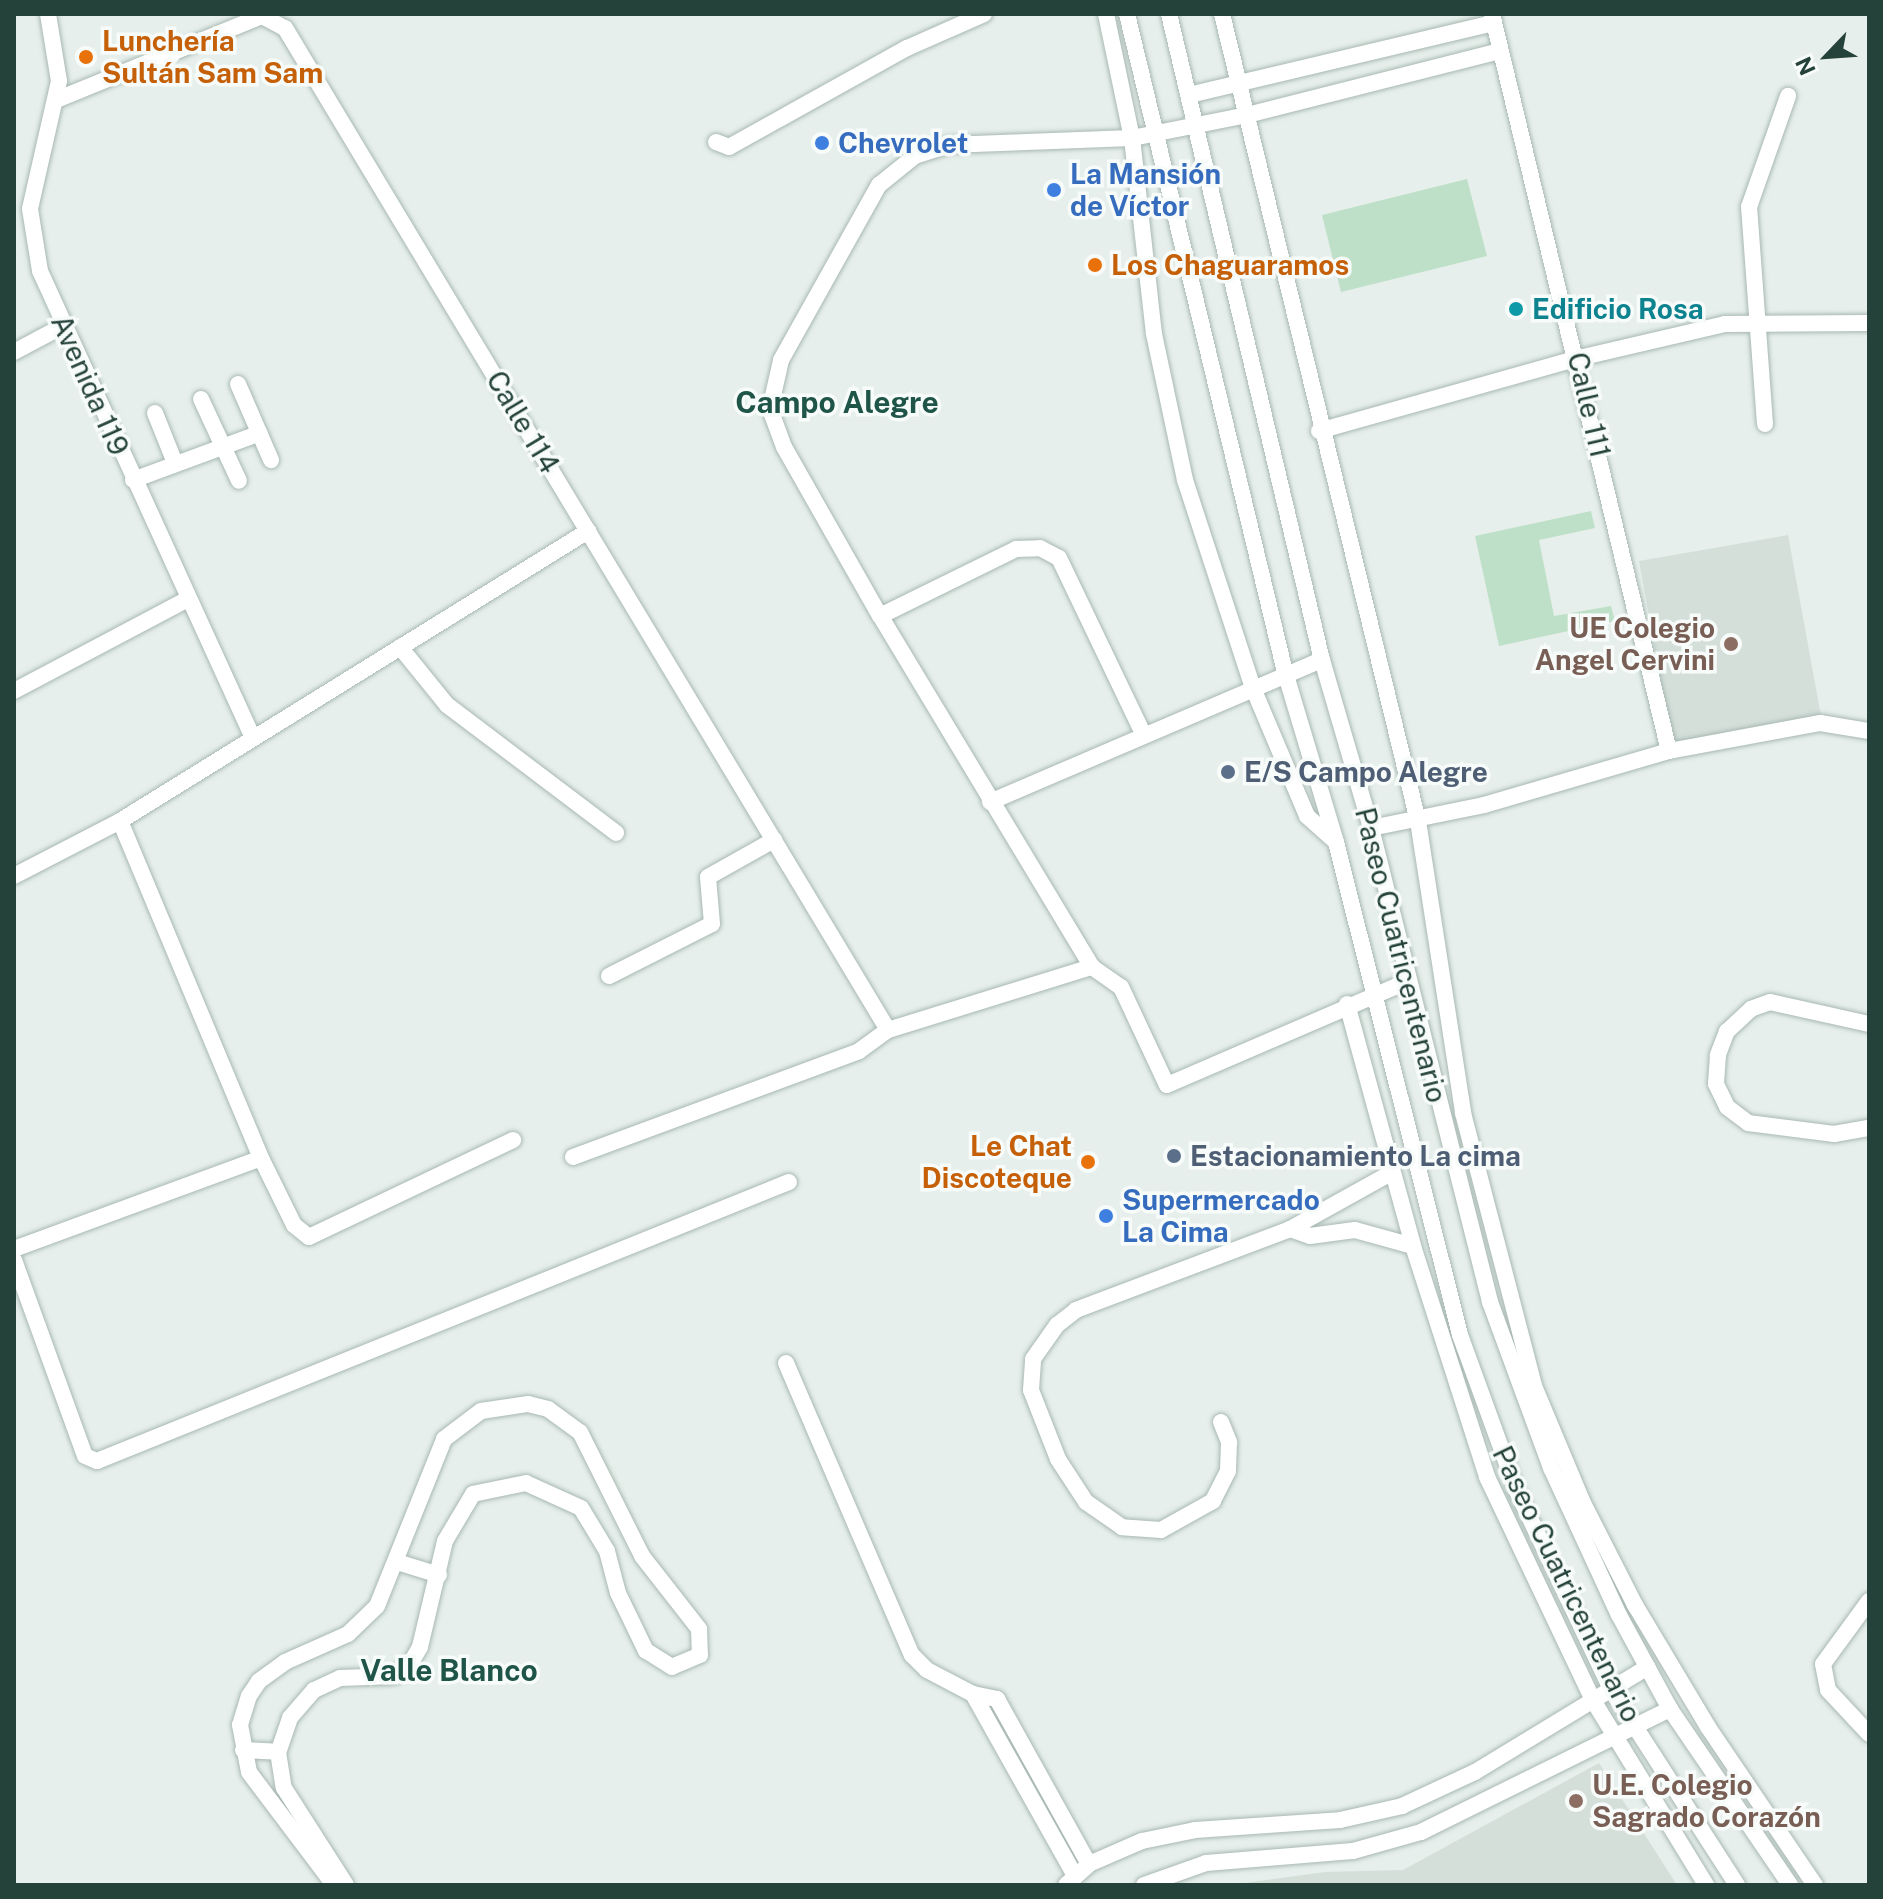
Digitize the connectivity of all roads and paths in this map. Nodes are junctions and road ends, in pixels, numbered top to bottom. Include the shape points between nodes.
1 (48, 14) edge
2 (984, 14) edge
3 (1106, 14) edge
4 (1127, 14) edge
5 (1169, 14) edge
6 (1222, 14) edge
7 (1493, 18) edge
8 (1500, 51) junction
9 (1241, 84) junction
10 (1189, 95) junction
11 (1788, 96) dead end
12 (56, 100) junction
13 (1247, 115) junction
14 (1195, 124) junction
15 (1154, 133) junction
16 (1132, 138) junction
17 (716, 142) dead end
18 (1759, 323) junction
19 (1869, 323) edge
20 (63, 326) junction
21 (14, 352) edge
22 (1579, 358) junction
23 (238, 384) dead end
24 (201, 399) dead end
25 (155, 413) dead end
26 (1765, 424) dead end
27 (1319, 431) junction
28 (260, 433) junction
29 (221, 447) junction
30 (271, 460) dead end
31 (175, 463) junction
32 (133, 480) junction
33 (239, 481) dead end
34 (588, 531) junction
35 (188, 599) junction
36 (880, 616) junction
37 (400, 647) junction
38 (1322, 660) junction
39 (1285, 672) junction
40 (1253, 688) junction
41 (14, 691) edge
42 (1869, 731) edge
43 (1143, 733) junction
44 (253, 738) junction
45 (1669, 751) junction
46 (990, 802) junction
47 (120, 821) junction
48 (1418, 821) junction
49 (1371, 828) junction
50 (616, 833) dead end
51 (774, 840) junction
52 (1336, 842) junction
53 (14, 876) edge
54 (1092, 967) junction
55 (609, 976) dead end
56 (1406, 982) junction
57 (1373, 992) junction
58 (1347, 1004) junction
59 (1869, 1024) edge
60 (888, 1030) junction
61 (1869, 1128) edge
62 (513, 1140) dead end
63 (573, 1157) dead end
64 (261, 1158) junction
65 (1391, 1173) junction
66 (789, 1182) dead end
67 (1290, 1229) junction
68 (1413, 1246) junction
69 (14, 1249) edge
70 (14, 1260) edge
71 (786, 1363) dead end
72 (1534, 1386) junction
73 (1479, 1390) junction
74 (1530, 1415) junction
75 (1221, 1422) dead end
76 (1478, 1453) junction
77 (397, 1562) junction
78 (439, 1575) junction
79 (1869, 1601) edge
80 (1635, 1605) junction
81 (1619, 1615) junction
82 (1648, 1667) junction
83 (1612, 1691) junction
84 (973, 1694) junction
85 (1594, 1702) junction
86 (1670, 1709) junction
87 (1636, 1729) junction
88 (1869, 1734) edge
89 (1616, 1740) junction
90 (1717, 1741) junction
91 (243, 1750) junction
92 (278, 1752) junction
93 (1710, 1769) junction
94 (1089, 1864) junction
95 (1070, 1881) edge
96 (334, 1885) edge
97 (346, 1885) edge
98 (1144, 1885) edge
99 (1706, 1885) edge
100 (1737, 1885) edge
101 (1790, 1885) edge
102 (1815, 1885) edge

1 - 12 street, Avenida 119 via 59,81
2 - 17 street via 907,48 729,147
3 - 16 street, Paseo Cuatricentenario
4 - 15 street, Paseo Cuatricentenario
5 - 10 street, Paseo Cuatricentenario
6 - 9 street, Paseo Cuatricentenario
7 - 8 street, Calle 111
7 - 9 street
8 - 13 street
8 - 22 street, Calle 111
9 - 10 street
9 - 13 street, Paseo Cuatricentenario
10 - 14 street, Paseo Cuatricentenario
11 - 18 street via 1749,207
12 - 20 street, Avenida 119 via 33,184 30,235
12 - 34 street, Calle 114 via 262,16 275,19 314,73
13 - 14 street
13 - 27 street, Paseo Cuatricentenario
14 - 15 street
14 - 38 street, Paseo Cuatricentenario
15 - 16 street
15 - 39 street, Paseo Cuatricentenario
16 - 36 street via 979,141 915,156 879,185 781,360 770,392 775,428
16 - 40 street, Paseo Cuatricentenario via 1154,334 1174,432
18 - 19 street
18 - 22 street via 1725,324
18 - 26 street
20 - 21 street
20 - 32 street, Avenida 119
22 - 27 street
22 - 45 street, Calle 111
23 - 28 street
24 - 29 street
25 - 31 street
27 - 48 street, Paseo Cuatricentenario
28 - 29 street
28 - 30 street
29 - 31 street
29 - 33 street
31 - 32 street
32 - 35 street, Avenida 119
34 - 37 street
34 - 51 street, Calle 114
35 - 41 street
35 - 44 street, Avenida 119
36 - 43 street via 1016,549 1040,548 1059,558
36 - 46 street
37 - 44 street
37 - 50 street via 447,705
38 - 39 street
38 - 49 street, Paseo Cuatricentenario
39 - 40 street
39 - 52 street, Paseo Cuatricentenario
40 - 43 street
40 - 52 street, Paseo Cuatricentenario via 1307,816
42 - 45 street via 1820,723
43 - 46 street
44 - 47 street
45 - 48 street
46 - 54 street
47 - 53 street
47 - 64 street
48 - 49 street
48 - 72 street, Paseo Cuatricentenario via 1463,1113
49 - 56 street, Paseo Cuatricentenario
51 - 55 street via 708,877 712,924
51 - 60 street, Calle 114
52 - 57 street, Paseo Cuatricentenario
54 - 58 street via 1121,987 1167,1085
54 - 60 street
56 - 57 street
56 - 74 street, Paseo Cuatricentenario via 1490,1302
57 - 58 street
57 - 73 street, Paseo Cuatricentenario via 1460,1335
58 - 65 street, Paseo Cuatricentenario
59 - 61 street via 1770,1002 1751,1009 1727,1031 1716,1084 1727,1107 1748,1123 1834,1134
60 - 63 street via 859,1051
62 - 64 street via 309,1237 294,1225
64 - 69 street
65 - 67 street
65 - 68 street, Paseo Cuatricentenario
66 - 70 street via 97,1461 85,1456
67 - 68 street via 1310,1236 1355,1230
67 - 75 street via 1076,1310 1057,1325 1033,1359 1031,1390 1058,1459 1086,1502 1122,1527 1161,1530 1213,1501 1228,1471 1229,1442
68 - 76 street, Paseo Cuatricentenario
71 - 84 street via 912,1655 927,1670
72 - 74 street
72 - 80 street, Paseo Cuatricentenario via 1582,1501
73 - 76 street
73 - 83 street, Paseo Cuatricentenario via 1516,1489
74 - 81 street, Paseo Cuatricentenario
76 - 85 street, Paseo Cuatricentenario via 1519,1553
77 - 78 street
77 - 78 street via 444,1439 481,1411 528,1404 548,1409 580,1432 625,1528 693,1618 703,1646 685,1666 672,1667 646,1651 618,1593 593,1521 562,1495 526,1483 473,1494 445,1541
77 - 91 street via 365,1620 259,1681 243,1708
78 - 92 street via 410,1664 394,1676 340,1678 314,1690 290,1718
79 - 88 street via 1823,1664 1828,1690
80 - 81 street
80 - 90 street, Paseo Cuatricentenario
81 - 82 street, Paseo Cuatricentenario
82 - 83 street
82 - 86 street, Paseo Cuatricentenario
83 - 85 street
83 - 87 street, Paseo Cuatricentenario
84 - 94 street via 997,1699 1007,1709
84 - 95 street
85 - 89 street, Paseo Cuatricentenario
85 - 94 street via 1475,1772 1402,1806 1340,1820 1195,1830 1142,1841
86 - 87 street
86 - 93 street, Paseo Cuatricentenario
87 - 89 street
87 - 100 street, Paseo Cuatricentenario
89 - 98 street via 1421,1832 1353,1851 1206,1863
89 - 99 street, Paseo Cuatricentenario
90 - 93 street
90 - 102 street, Paseo Cuatricentenario
91 - 92 street
91 - 96 street via 264,1798 314,1853
92 - 97 street via 284,1788
93 - 101 street, Paseo Cuatricentenario
94 - 95 street

